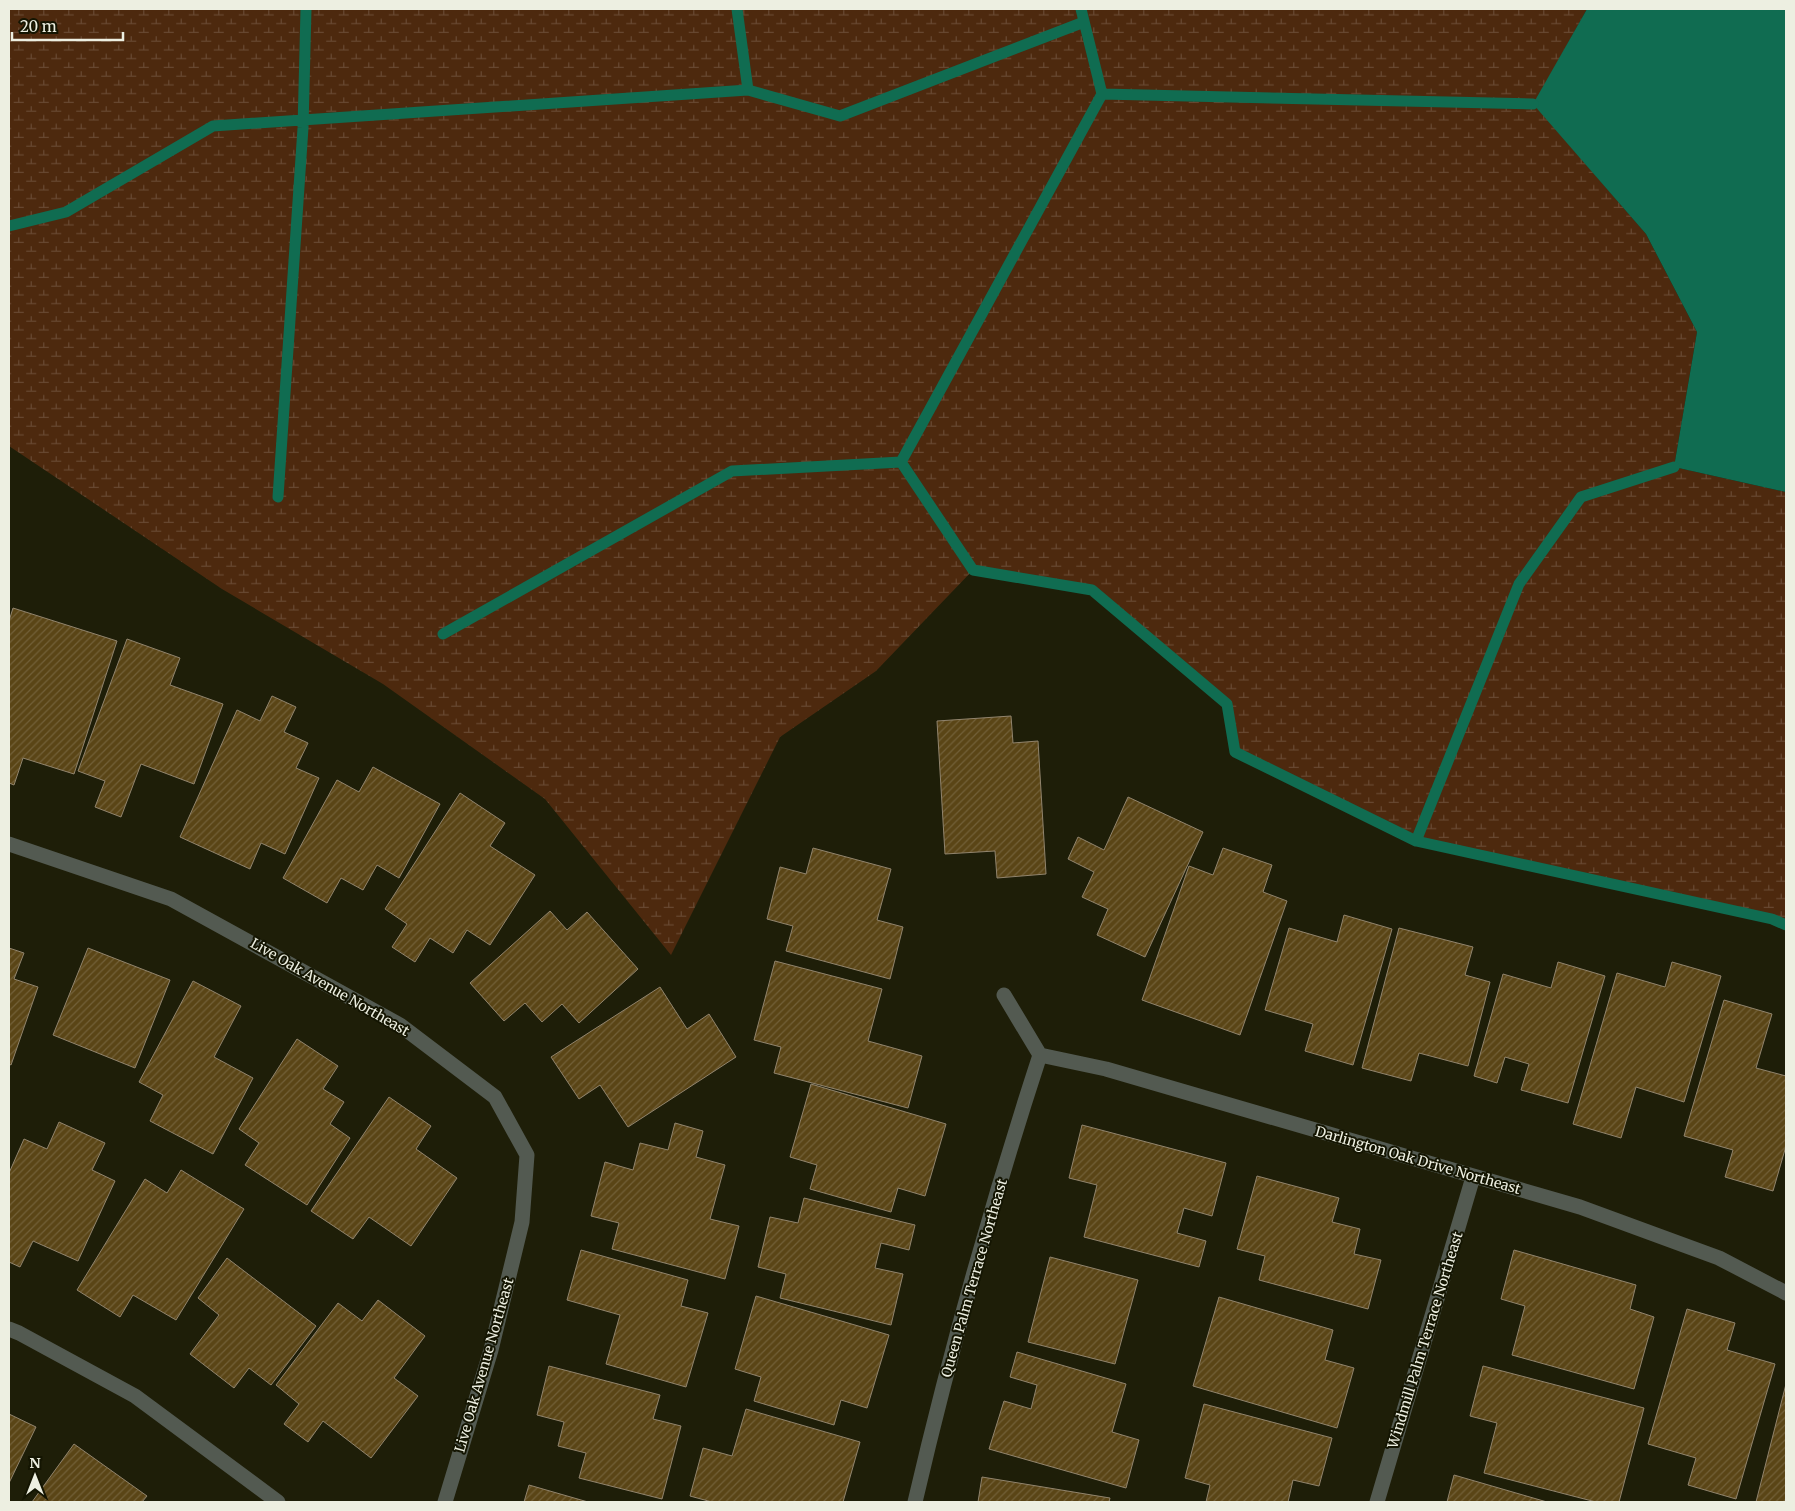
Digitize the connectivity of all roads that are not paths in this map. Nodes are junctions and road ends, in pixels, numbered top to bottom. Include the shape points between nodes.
1 (9, 844) edge
2 (1004, 996) dead end
3 (1040, 1055) junction
4 (1474, 1177) junction
5 (1786, 1293) edge
6 (9, 1329) edge
7 (278, 1502) edge
8 (445, 1502) edge
9 (915, 1502) edge
10 (1377, 1502) edge

1 - 8 street, Live Oak Avenue Northeast via 171,899 400,1025 495,1097 527,1156 522,1222 491,1350
2 - 3 street
3 - 4 street, Darlington Oak Drive Northeast via 1106,1069
3 - 9 street, Queen Palm Terrace Northeast via 1009,1151 934,1418
4 - 5 street, Darlington Oak Drive Northeast via 1580,1207 1710,1254
4 - 10 street, Windmill Palm Terrace Northeast
6 - 7 street via 136,1396

